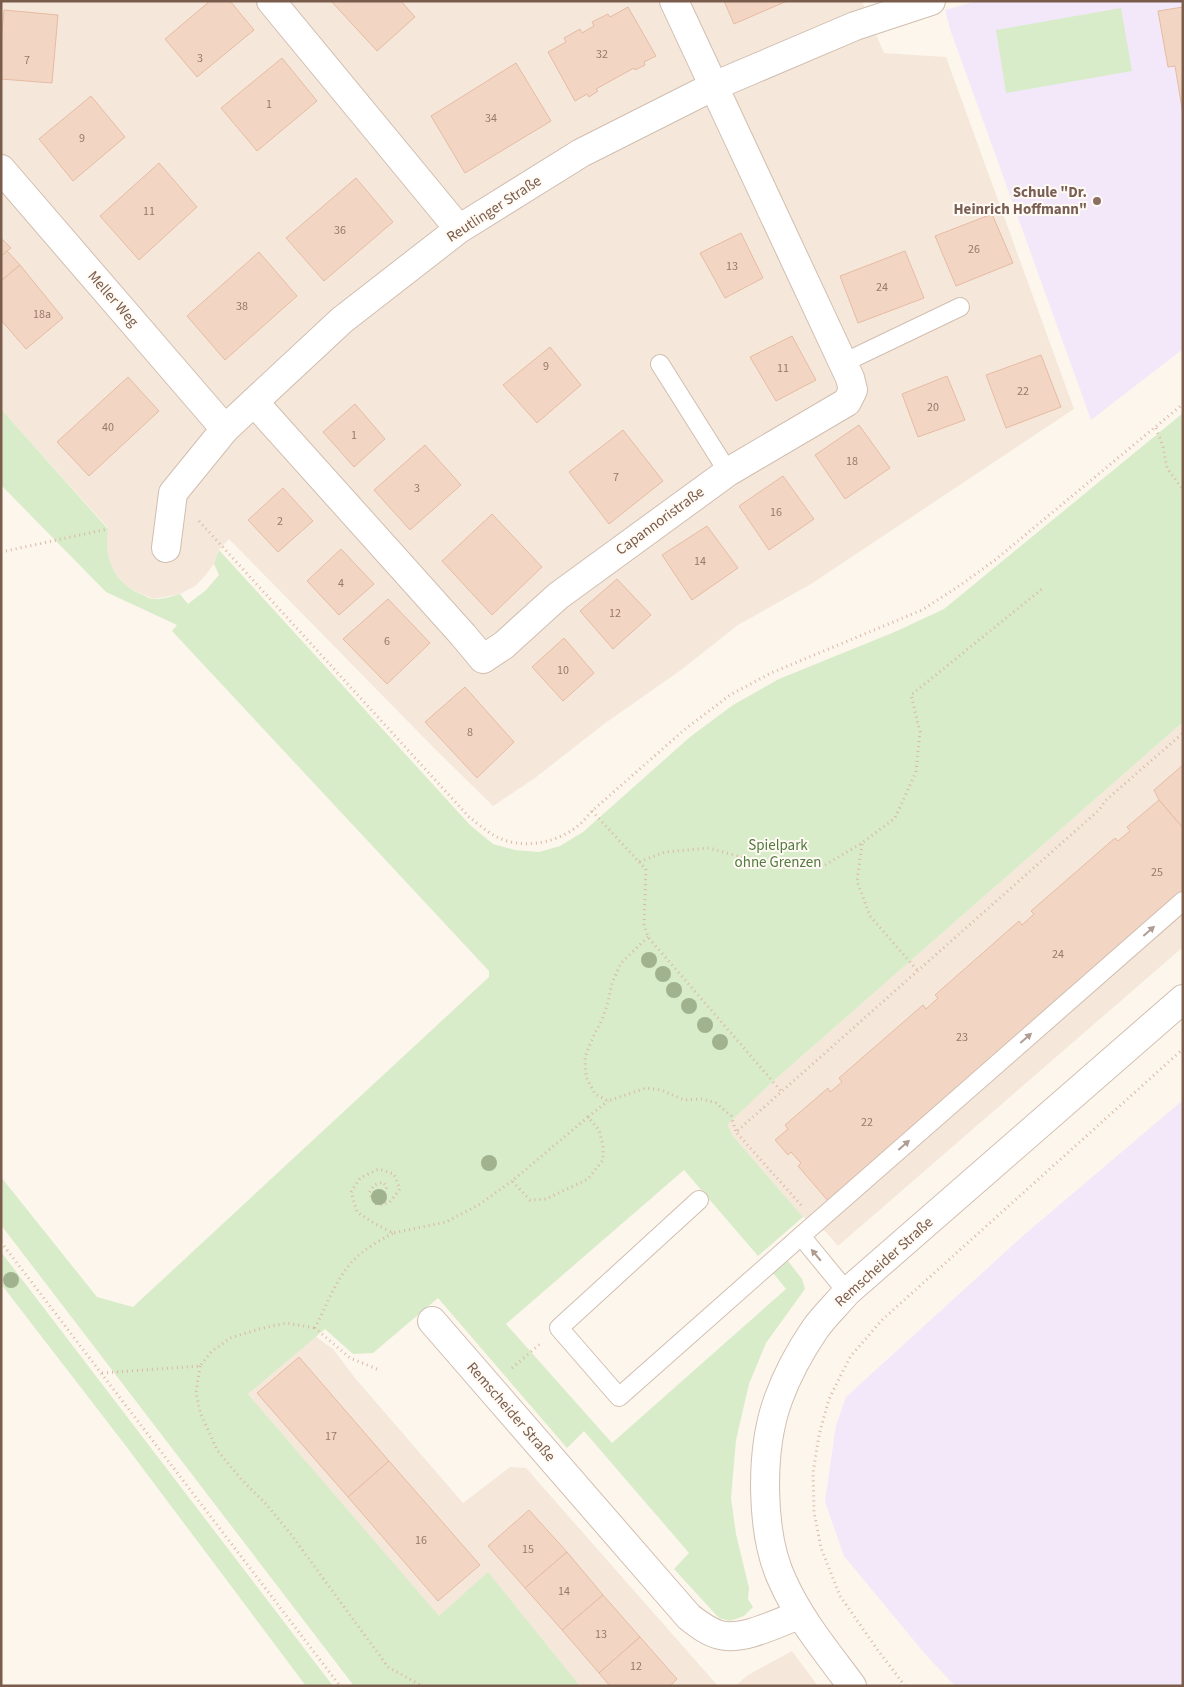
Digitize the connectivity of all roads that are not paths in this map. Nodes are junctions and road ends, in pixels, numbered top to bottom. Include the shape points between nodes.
1 (272, 1) edge
2 (674, 1) edge
3 (931, 1) edge
4 (714, 86) junction
5 (1, 169) edge
6 (459, 229) junction
7 (960, 307) dead end
8 (843, 363) junction
9 (660, 364) dead end
10 (254, 402) junction
11 (225, 429) junction
12 (728, 472) junction
13 (166, 548) dead end
14 (1183, 901) edge
15 (1183, 999) edge
16 (699, 1200) dead end
17 (800, 1236) junction
18 (848, 1292) junction
19 (432, 1321) dead end
20 (799, 1615) junction
21 (852, 1686) edge

1 - 6 street
2 - 4 street, Capannoristraße
3 - 4 street, Reutlinger Straße via 855,26
4 - 6 street, Reutlinger Straße via 580,153
4 - 8 street, Capannoristraße
5 - 11 street, Meller Weg
6 - 10 street, Reutlinger Straße via 342,320
7 - 8 lane
8 - 12 street, Capannoristraße via 853,390 847,402
9 - 12 lane
10 - 11 street, Reutlinger Straße
10 - 12 street, Capannoristraße via 483,659 504,645 558,596
11 - 13 street, Reutlinger Straße via 173,493
17 -> 14 lane
15 - 18 street, Remscheider Straße
16 - 17 lane via 559,1328 619,1397
18 -> 17 lane
18 - 20 street, Remscheider Straße via 815,1328 793,1365 778,1401 768,1440 765,1484 768,1528 782,1580
19 - 20 street, Remscheider Straße via 689,1617 720,1636 744,1635
20 - 21 street, Remscheider Straße

